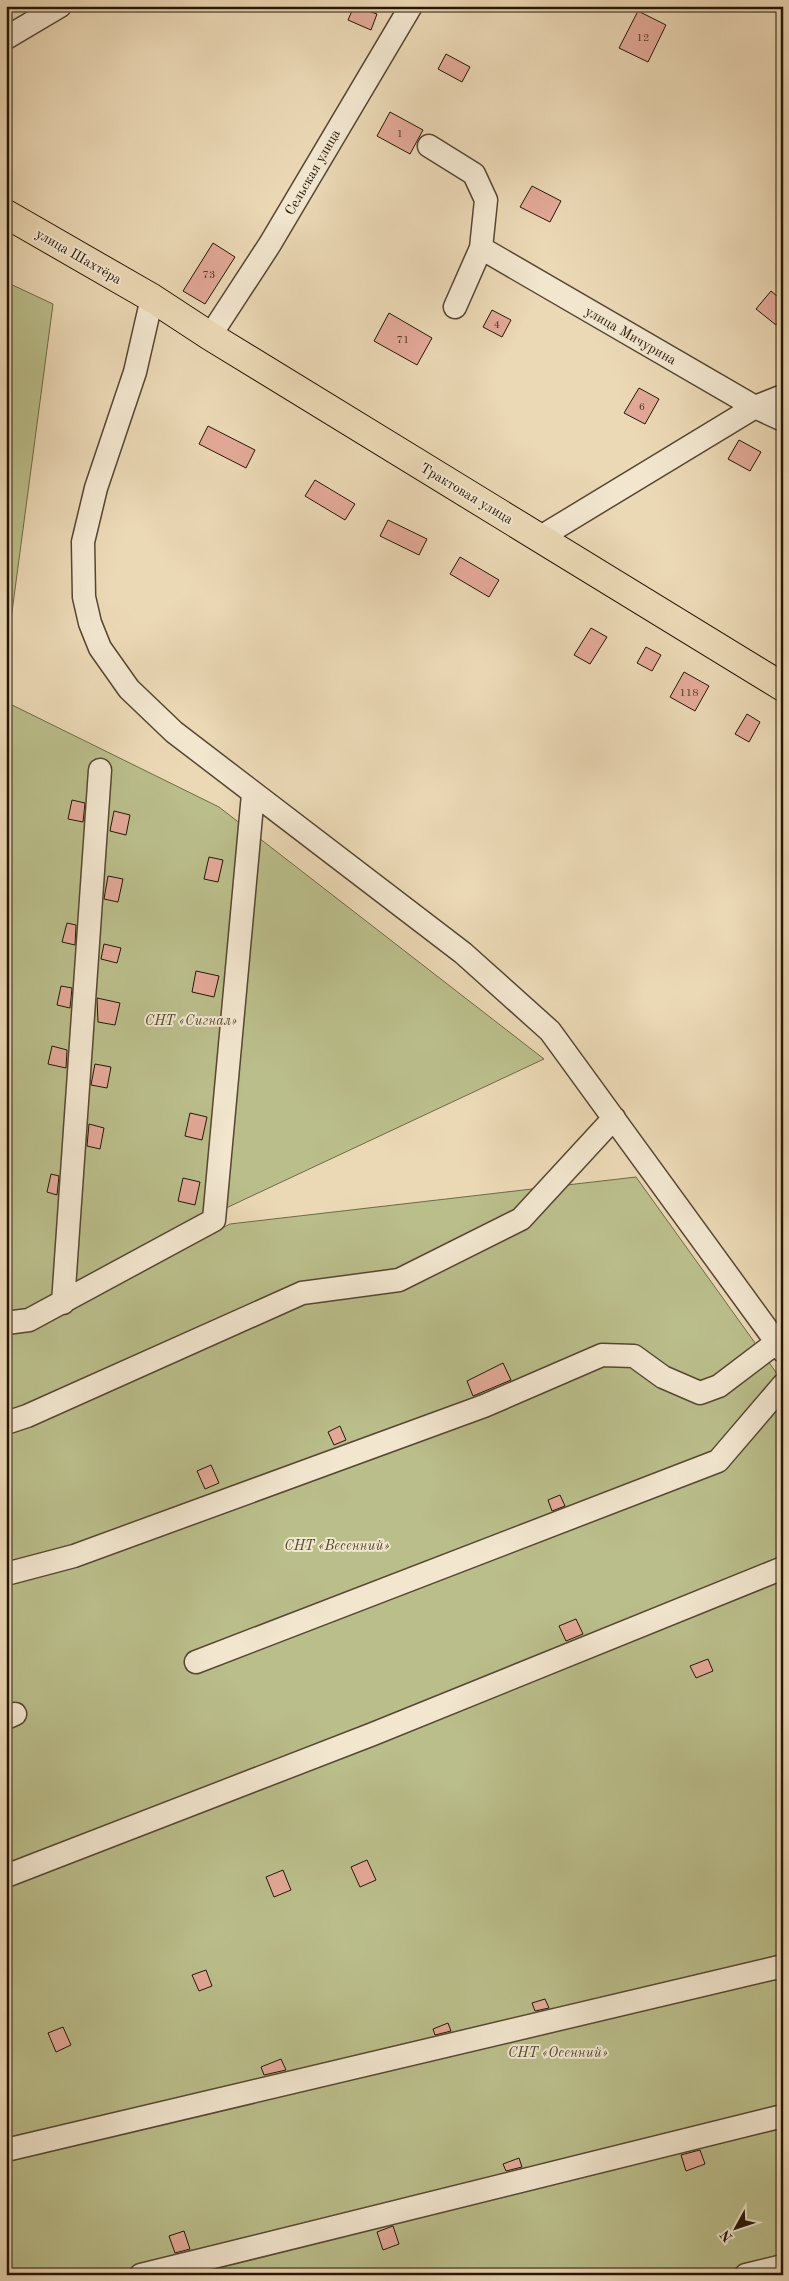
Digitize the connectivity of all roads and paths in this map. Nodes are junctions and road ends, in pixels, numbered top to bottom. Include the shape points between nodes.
1 (60, 6) edge
2 (411, 6) edge
3 (6, 38) edge
4 (429, 146) dead end
5 (6, 214) edge
6 (481, 248) junction
7 (152, 298) junction
8 (455, 307) dead end
9 (210, 336) junction
10 (783, 396) edge
11 (755, 406) junction
12 (783, 420) edge
13 (539, 538) junction
14 (783, 687) edge
15 (100, 770) dead end
16 (253, 794) junction
17 (614, 1118) junction
18 (63, 1303) junction
19 (6, 1323) edge
20 (780, 1346) edge
21 (783, 1385) edge
22 (6, 1423) edge
23 (783, 1568) edge
24 (6, 1574) edge
25 (196, 1662) dead end
26 (6, 1876) edge
27 (783, 1966) edge
28 (783, 2116) edge
29 (6, 2150) edge
30 (783, 2266) edge
31 (141, 2275) edge
32 (746, 2275) edge

1 - 3 street
2 - 9 street, Сельская улица via 270,244
4 - 6 street via 474,174 486,200
5 - 7 main road, улица Шахтёра
6 - 8 street
6 - 11 street, улица Мичурина
7 - 9 main road, Трактовая улица
7 - 16 street via 135,372 96,488 83,542 84,597 100,648 129,689 174,732
9 - 13 main road, Трактовая улица
10 - 11 street
11 - 12 street, улица Мичурина
11 - 13 street
13 - 14 main road, Трактовая улица
15 - 18 street
16 - 17 street via 463,953 550,1031
16 - 18 street via 214,1220
17 - 20 street
17 - 22 street via 521,1219 399,1280 302,1293
18 - 19 street via 29,1320
20 - 24 street via 719,1386 700,1393 663,1377 634,1356 602,1355 475,1410 74,1556
21 - 25 street via 718,1461
23 - 26 street via 373,1734
27 - 29 street
28 - 31 street
30 - 32 street

